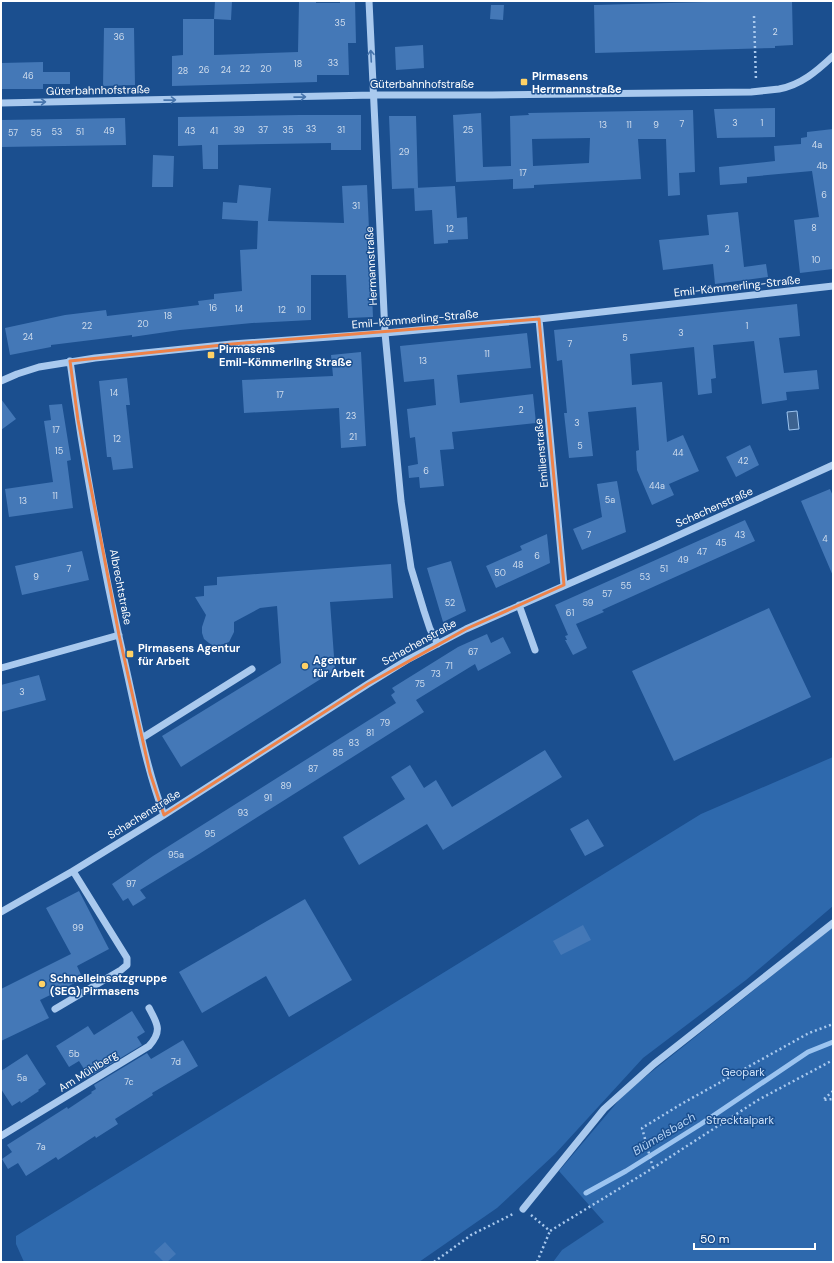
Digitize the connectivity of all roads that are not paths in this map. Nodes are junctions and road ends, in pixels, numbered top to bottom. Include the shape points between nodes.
1 (369, 1) edge
2 (833, 56) edge
3 (374, 95) junction
4 (1, 103) edge
5 (833, 286) edge
6 (539, 319) junction
7 (385, 333) junction
8 (70, 361) junction
9 (1, 381) edge
10 (833, 465) edge
11 (564, 585) junction
12 (519, 605) junction
13 (119, 635) junction
14 (438, 644) junction
15 (536, 650) dead end
16 (1, 668) edge
17 (252, 669) dead end
18 (142, 738) junction
19 (164, 814) junction
20 (73, 871) junction
21 (1, 912) edge
22 (833, 923) edge
23 (149, 1008) dead end
24 (55, 1009) dead end
25 (1, 1136) edge
26 (523, 1209) road end

3 -> 1 street, Hermannstraße
2 - 3 street, Güterbahnhofstraße via 813,74 798,83 756,91
4 -> 3 street, Güterbahnhofstraße
3 - 7 street, Hermannstraße
5 - 6 street, Emil-Kömmerling-Straße
6 - 7 street, Emil-Kömmerling-Straße
6 - 11 street, Emilienstraße
7 - 8 street, Emil-Kömmerling-Straße via 232,344
7 - 14 street, Hermannstraße via 401,501 411,568 430,629
8 - 9 street, Emil-Kömmerling-Straße via 39,367
8 - 13 street, Albrechtstraße via 83,450
10 - 11 street, Schachenstraße
11 - 12 street, Schachenstraße
12 - 14 street, Schachenstraße
12 - 15 street
13 - 16 street
13 - 18 street, Albrechtstraße
14 - 19 street, Schachenstraße via 368,684
17 - 18 street
18 - 19 street, Albrechtstraße via 150,773
19 - 20 street, Schachenstraße
20 - 21 street, Schachenstraße
20 - 24 street via 127,958 127,965
22 - 26 street via 654,1064 604,1109
23 - 25 street, Am Mühlberg via 158,1028 155,1040 149,1046

